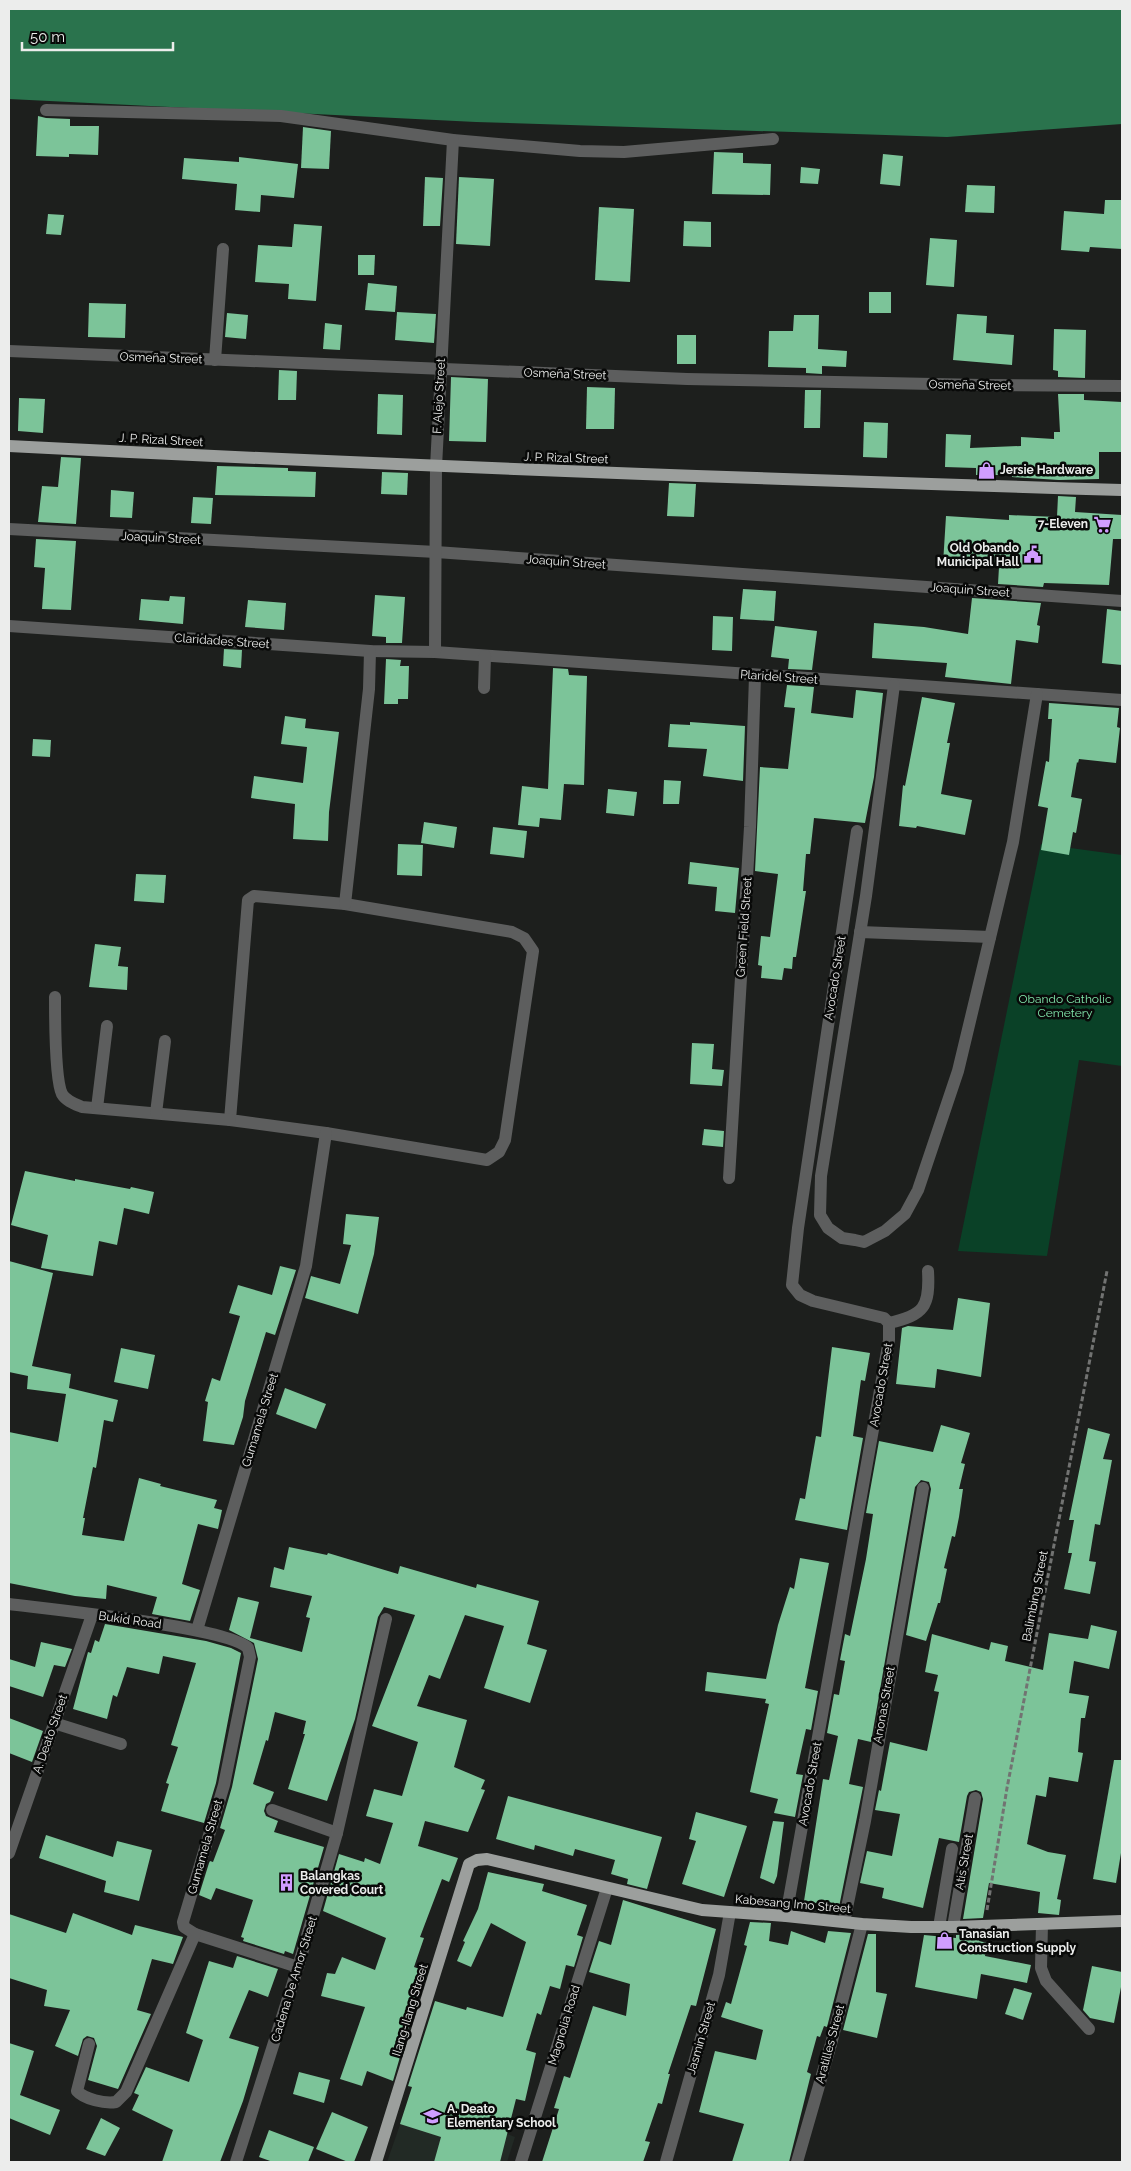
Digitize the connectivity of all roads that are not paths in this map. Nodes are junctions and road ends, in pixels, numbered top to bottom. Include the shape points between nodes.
1 (46, 110) dead end
2 (773, 139) dead end
3 (453, 140) junction
4 (223, 249) dead end
5 (9, 351) edge
6 (215, 360) junction
7 (441, 369) junction
8 (1122, 386) edge
9 (9, 446) edge
10 (436, 467) junction
11 (1122, 490) edge
12 (9, 529) edge
13 (436, 552) junction
14 (1122, 601) edge
15 (9, 626) edge
16 (370, 651) junction
17 (436, 652) junction
18 (485, 656) junction
19 (755, 676) junction
20 (894, 685) junction
21 (484, 688) dead end
22 (1037, 694) junction
23 (1122, 700) edge
24 (857, 831) dead end
25 (345, 904) junction
26 (860, 932) junction
27 (990, 937) junction
28 (54, 997) dead end
29 (107, 1026) dead end
30 (165, 1041) dead end
31 (97, 1108) junction
32 (156, 1113) junction
33 (230, 1120) junction
34 (326, 1133) junction
35 (729, 1178) dead end
36 (928, 1270) dead end
37 (889, 1322) junction
38 (923, 1488) dead end
39 (9, 1604) edge
40 (92, 1615) junction
41 (386, 1619) dead end
42 (197, 1630) junction
43 (248, 1648) joint
44 (54, 1723) junction
45 (122, 1744) dead end
46 (975, 1798) dead end
47 (272, 1810) dead end
48 (338, 1833) junction
49 (952, 1849) dead end
50 (9, 1853) edge
51 (469, 1864) joint
52 (607, 1888) junction
53 (730, 1912) junction
54 (786, 1916) junction
55 (1122, 1921) edge
56 (844, 1922) junction
57 (862, 1924) junction
58 (1042, 1924) junction
59 (939, 1927) junction
60 (953, 1927) junction
61 (195, 1934) junction
62 (298, 1967) junction
63 (1089, 2029) dead end
64 (88, 2044) dead end
65 (236, 2162) edge
66 (376, 2162) edge
67 (520, 2162) edge
68 (666, 2162) edge
69 (797, 2162) edge

1 - 3 street via 282,116
2 - 3 street via 624,152 580,152
3 - 7 street, F. Alejo Street
4 - 6 street
5 - 6 street, Osmeña Street
6 - 7 street, Osmeña Street
7 - 8 street, Osmeña Street via 707,380
7 - 10 street, F. Alejo Street
9 - 10 main road, J. P. Rizal Street
10 - 11 main road, J. P. Rizal Street
10 - 13 street, F. Alejo Street
12 - 13 street, Joaquin Street
13 - 14 street, Joaquin Street
13 - 17 street, F. Alejo Street
15 - 16 street, Claridades Street
16 - 17 street, Claridades Street
16 - 25 street via 369,689
17 - 18 street, Plaridel Street
18 - 19 street, Plaridel Street
18 - 21 street
19 - 20 street, Plaridel Street
19 - 35 street, Green Field Street via 750,827
20 - 22 street, Plaridel Street
20 - 26 street
22 - 23 street, Plaridel Street
22 - 27 street via 1013,842
24 - 37 street, Avocado Street via 792,1285 800,1295 813,1301 884,1318
25 - 33 street via 254,896 248,900
25 - 34 street via 512,932 524,938 533,950 505,1140 499,1152 487,1160
26 - 27 street
26 - 27 street via 821,1176 820,1215 828,1228 842,1238 864,1242 885,1231 905,1214 918,1190 958,1072
28 - 31 street via 58,1076 62,1093 76,1105
29 - 31 street
30 - 32 street
31 - 32 street
32 - 33 street
33 - 34 street
34 - 42 street, Gumamela Street via 306,1266
36 - 37 street via 929,1289 922,1309 914,1316
37 - 54 street, Avocado Street via 889,1340
38 - 56 street, Anonas Street via 865,1821
39 - 40 street, Bukid Road
40 - 42 street, Bukid Road
40 - 44 street, A. Deato Street
41 - 48 street, Cadena De Amor Street
42 - 43 street, Bukid Road via 242,1643
43 - 61 street, Gumamela Street via 250,1657 224,1785 183,1922 185,1930
44 - 45 street
44 - 50 street, A. Deato Street
46 - 60 street, Atis Street
47 - 48 street
48 - 62 street, Cadena De Amor Street
49 - 59 street
51 - 52 main road, Kabesang Imo Street via 486,1859
51 - 66 main road, Ilang-Ilang Street
52 - 53 main road, Kabesang Imo Street via 702,1910
52 - 67 street, Magnolia Road
53 - 54 main road, Kabesang Imo Street
53 - 68 street, Jasmin Street via 719,1975
54 - 56 main road, Kabesang Imo Street
55 - 58 main road, Kabesang Imo Street
56 - 57 main road, Kabesang Imo Street
57 - 59 main road, Kabesang Imo Street
57 - 69 street, Aratilles Street
58 - 60 main road, Kabesang Imo Street
58 - 63 street via 1041,1968 1046,1981
59 - 60 main road, Kabesang Imo Street
61 - 62 street
61 - 64 street via 126,2092 116,2102 101,2101 80,2095 77,2091
62 - 65 street, Cadena De Amor Street

